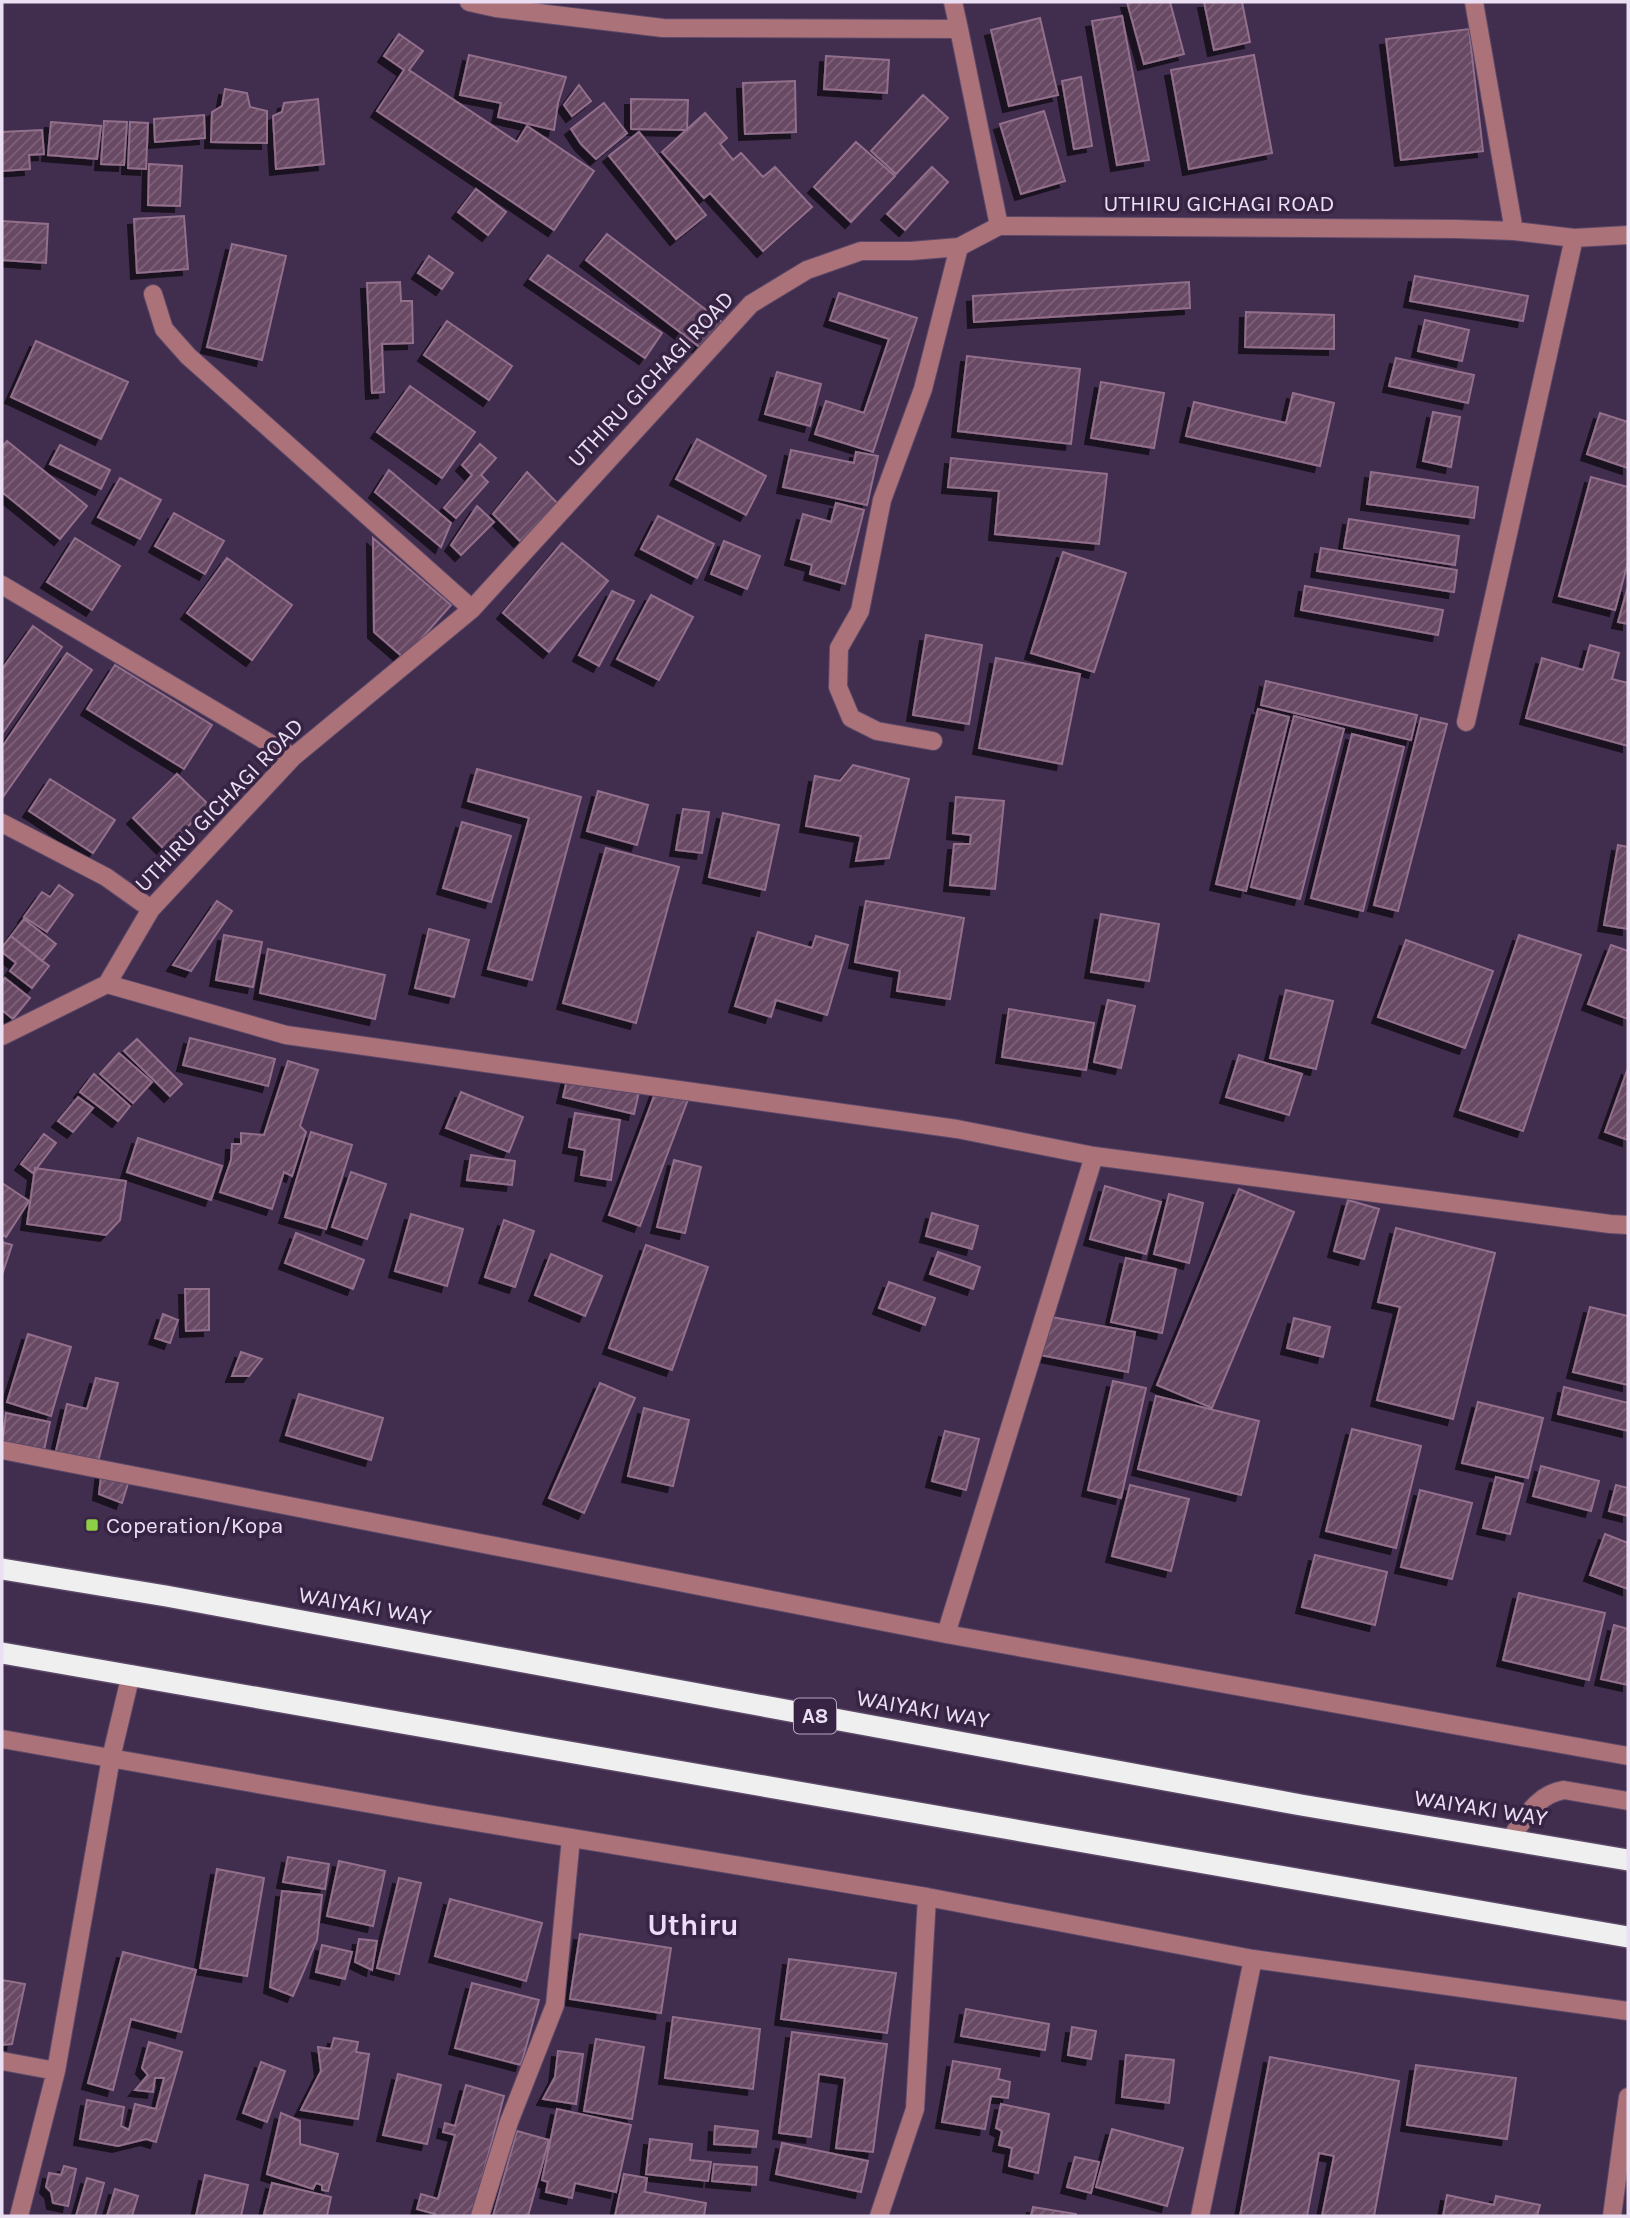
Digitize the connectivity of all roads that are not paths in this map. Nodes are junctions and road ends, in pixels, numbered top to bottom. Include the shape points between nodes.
1 (469, 2) edge
2 (953, 2) edge
3 (1474, 2) edge
4 (959, 29) junction
5 (999, 226) junction
6 (1514, 231) junction
7 (1628, 235) edge
8 (1574, 239) junction
9 (959, 247) junction
10 (153, 294) dead end
11 (2, 586) edge
12 (472, 609) junction
13 (1466, 722) dead end
14 (933, 741) dead end
15 (293, 757) junction
16 (2, 823) edge
17 (151, 909) junction
18 (107, 984) junction
19 (2, 1036) edge
20 (1094, 1156) junction
21 (1628, 1225) edge
22 (2, 1450) edge
23 (2, 1569) edge
24 (946, 1633) junction
25 (2, 1653) edge
26 (131, 1674) junction
27 (2, 1739) edge
28 (1628, 1756) edge
29 (111, 1758) junction
30 (1628, 1801) edge
31 (571, 1838) junction
32 (1510, 1839) junction
33 (1628, 1860) edge
34 (927, 1897) junction
35 (1628, 1937) edge
36 (1252, 1959) junction
37 (1628, 2011) edge
38 (2, 2061) edge
39 (56, 2071) junction
40 (1628, 2097) edge
41 (19, 2216) edge
42 (480, 2216) edge
43 (879, 2216) edge
44 (1200, 2216) edge
45 (1612, 2216) edge

1 - 4 street via 663,28
2 - 4 street
3 - 6 street
4 - 5 street
5 - 6 street, UTHIRU GICHAGI ROAD
5 - 9 street, UTHIRU GICHAGI ROAD
6 - 8 street, UTHIRU GICHAGI ROAD
7 - 8 street, UTHIRU GICHAGI ROAD
8 - 13 street
9 - 12 street, UTHIRU GICHAGI ROAD via 861,251 807,270 751,304
9 - 14 street via 923,389 883,500 860,611 839,648 838,687 851,718 877,732
10 - 12 street via 164,329 188,356
11 - 15 street
12 - 15 street, UTHIRU GICHAGI ROAD
15 - 17 street, UTHIRU GICHAGI ROAD
16 - 17 street via 106,877
17 - 18 street, UTHIRU GICHAGI ROAD
18 - 19 street
18 - 20 street via 286,1035 957,1129
20 - 21 street
20 - 24 street
22 - 24 street
23 - 32 highway, WAIYAKI WAY / A8
24 - 28 street
25 - 26 highway
26 - 29 street
26 - 35 highway
27 - 29 street
29 - 31 street
29 - 39 street
30 - 32 street via 1555,1791 1542,1798
31 - 34 street
31 - 42 street via 555,2005 509,2122
32 - 33 highway, WAIYAKI WAY / A8
34 - 36 street
34 - 43 street via 915,2109
36 - 37 street
36 - 44 street
38 - 39 street
39 - 41 street
40 - 45 street

